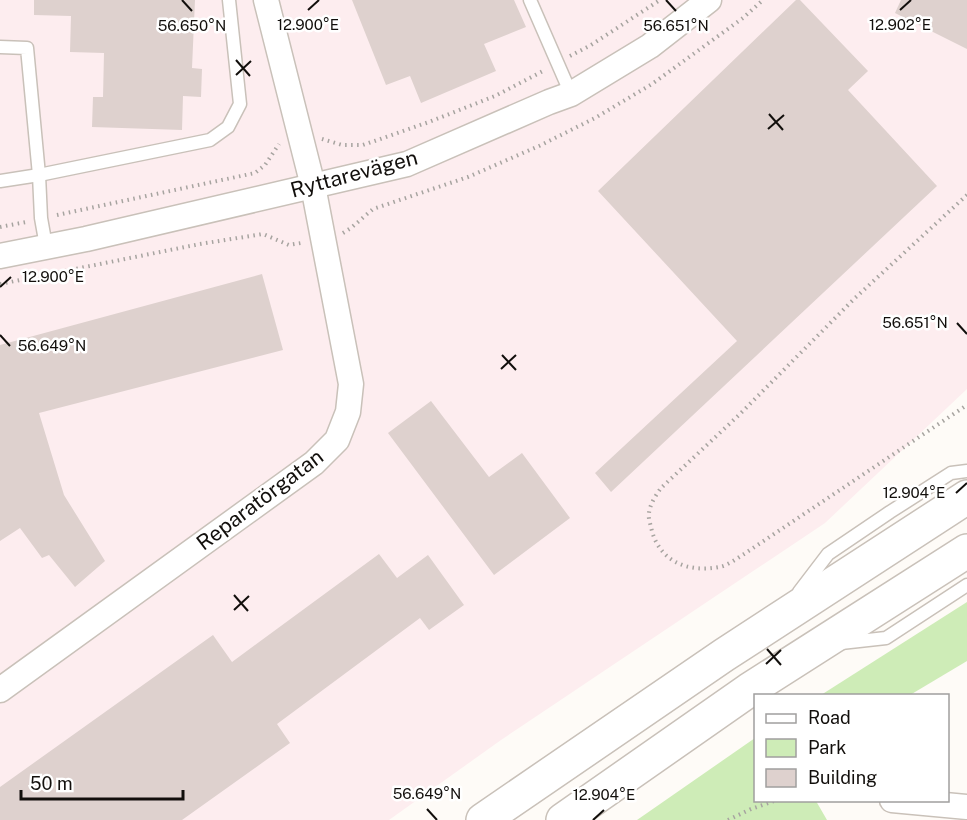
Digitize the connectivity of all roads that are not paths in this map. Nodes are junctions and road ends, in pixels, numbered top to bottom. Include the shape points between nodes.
1 (229, 0) edge
2 (266, 0) edge
3 (530, 0) edge
4 (709, 0) edge
5 (0, 47) edge
6 (571, 94) junction
7 (39, 175) junction
8 (0, 181) edge
9 (313, 186) junction
10 (46, 246) junction
11 (0, 256) edge
12 (967, 471) edge
13 (967, 497) edge
14 (967, 550) edge
15 (967, 585) edge
16 (779, 619) junction
17 (819, 645) junction
18 (0, 690) edge
19 (904, 802) edge
20 (967, 807) edge
21 (483, 820) edge
22 (563, 820) edge

1 - 7 lane via 240,104 228,127 210,140
2 - 9 street, Reparatörgatan
3 - 6 lane
4 - 6 street, Ryttarevägen via 650,46
5 - 7 lane via 27,48
6 - 9 street, Ryttarevägen via 407,164
7 - 8 lane
7 - 10 lane
9 - 10 street, Ryttarevägen
9 - 18 street, Reparatörgatan via 351,384 348,412 337,440 314,463
10 - 11 street, Ryttarevägen
12 - 16 lane via 951,473 828,554
13 - 16 highway
14 - 17 highway
15 - 17 lane via 886,638
16 - 21 highway
17 - 22 highway
19 - 20 street

